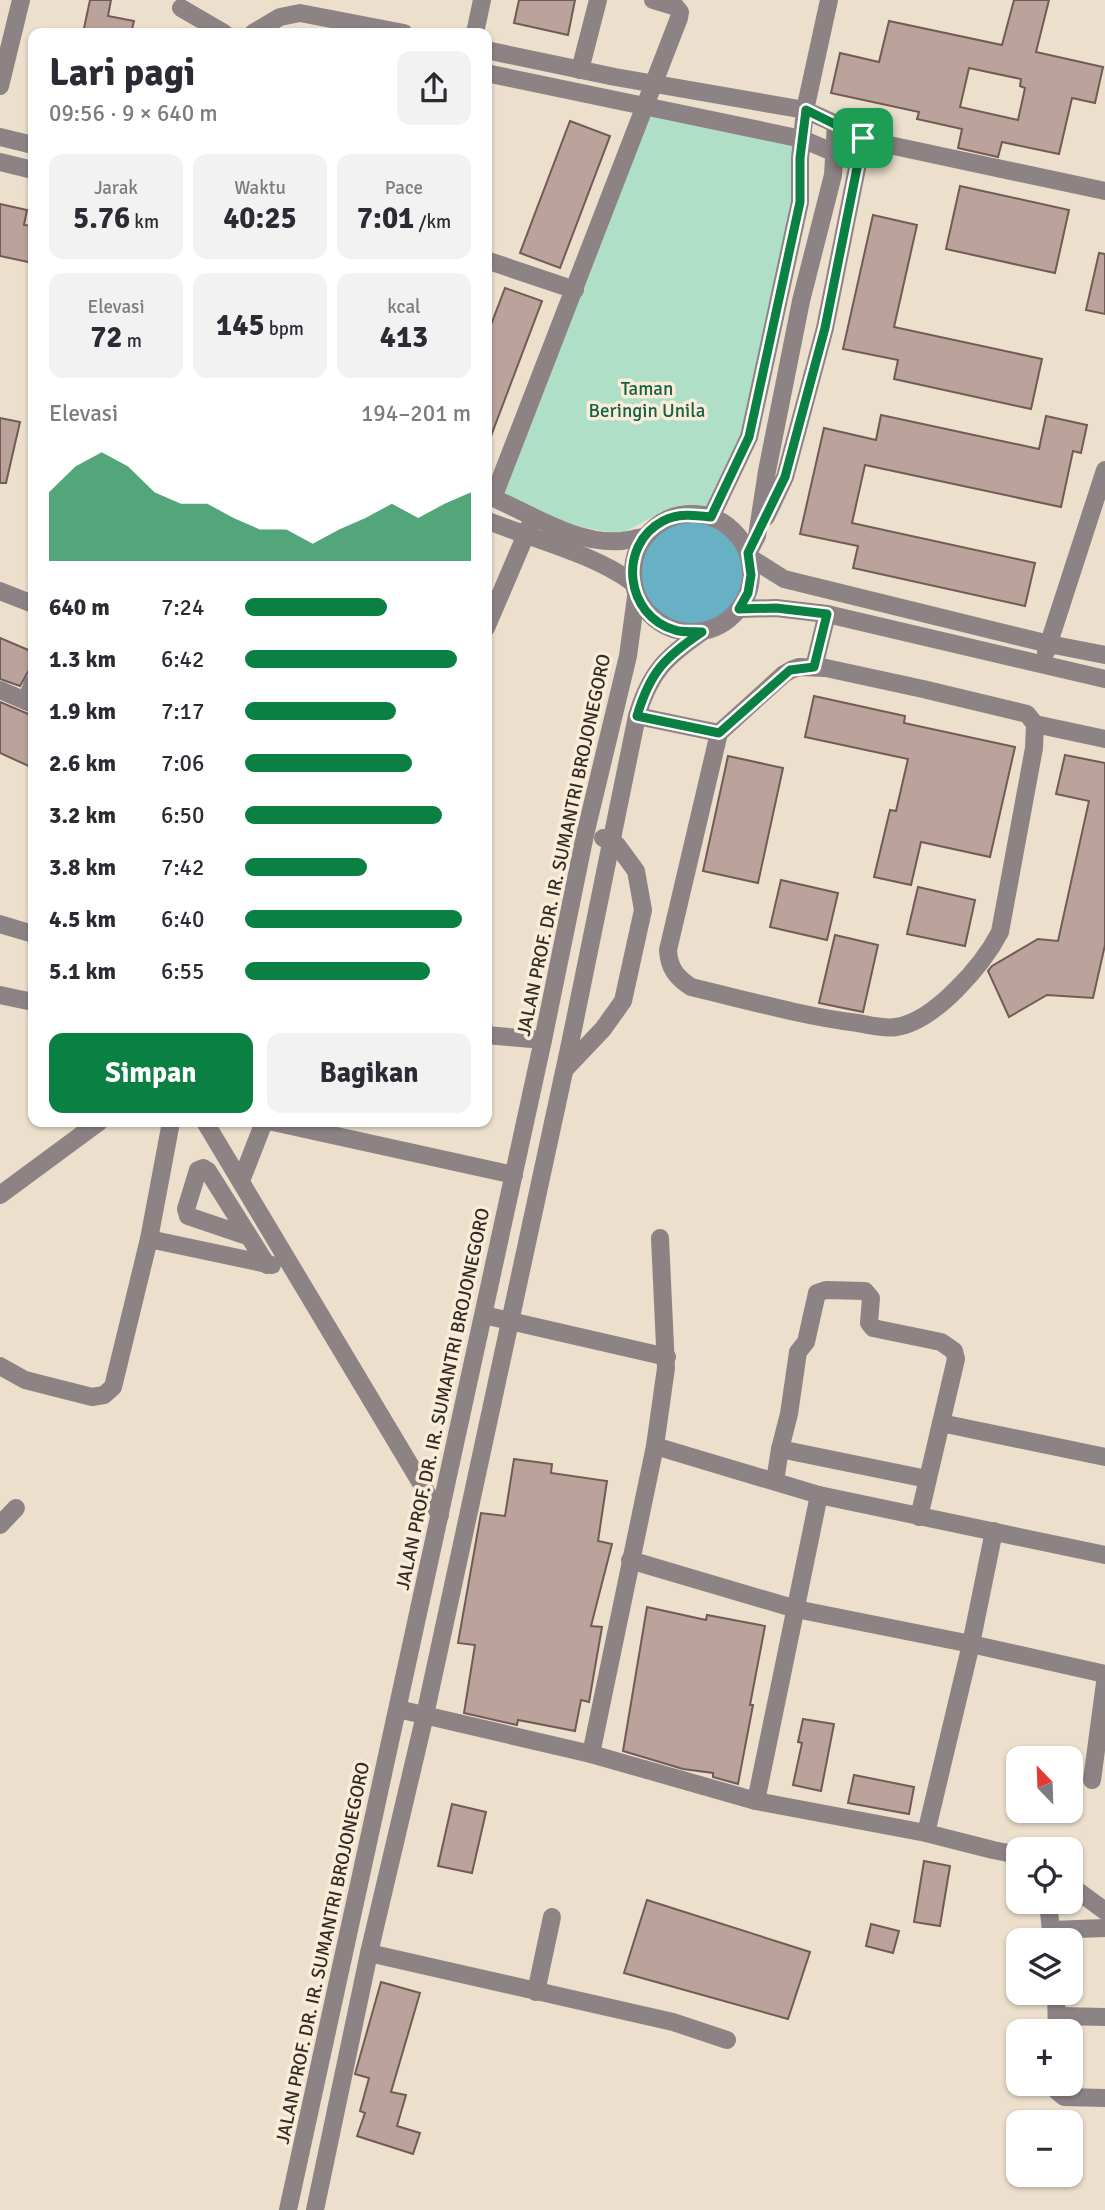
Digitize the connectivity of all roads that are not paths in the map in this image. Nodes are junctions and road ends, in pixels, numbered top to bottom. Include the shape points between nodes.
1 (21, 0) edge
2 (482, 0) edge
3 (598, 0) edge
4 (653, 0) edge
5 (829, 0) edge
6 (180, 3) edge
7 (217, 28) edge
8 (261, 28) edge
9 (378, 28) edge
10 (476, 28) edge
11 (492, 51) edge
12 (580, 71) junction
13 (492, 74) edge
14 (655, 84) junction
15 (0, 86) edge
16 (646, 106) junction
17 (806, 110) junction
18 (836, 124) junction
19 (0, 137) edge
20 (863, 138) junction
21 (802, 139) junction
22 (28, 144) edge
23 (835, 153) junction
24 (0, 162) edge
25 (28, 169) edge
26 (1105, 191) edge
27 (492, 262) edge
28 (575, 290) junction
29 (1105, 470) edge
30 (492, 491) edge
31 (492, 497) edge
32 (532, 517) junction
33 (711, 517) junction
34 (492, 522) edge
35 (526, 536) junction
36 (757, 536) junction
37 (644, 537) junction
38 (748, 555) junction
39 (635, 590) junction
40 (0, 591) edge
41 (28, 602) edge
42 (739, 609) junction
43 (492, 614) edge
44 (827, 614) junction
45 (702, 632) junction
46 (1049, 644) junction
47 (1105, 655) edge
48 (1042, 666) junction
49 (814, 667) junction
50 (1105, 679) edge
51 (0, 690) edge
52 (28, 701) edge
53 (637, 716) junction
54 (1035, 724) junction
55 (719, 733) junction
56 (1105, 738) edge
57 (585, 835) junction
58 (609, 848) junction
59 (0, 925) edge
60 (28, 933) edge
61 (0, 995) edge
62 (28, 1001) edge
63 (492, 1036) edge
64 (543, 1040) junction
65 (564, 1071) junction
66 (92, 1127) edge
67 (170, 1127) edge
68 (208, 1127) edge
69 (262, 1127) edge
70 (296, 1127) edge
71 (514, 1175) junction
72 (241, 1181) junction
73 (0, 1195) edge
74 (247, 1236) dead end
75 (660, 1238) dead end
76 (149, 1239) junction
77 (267, 1265) junction
78 (290, 1266) junction
79 (484, 1315) junction
80 (509, 1321) junction
81 (667, 1357) junction
82 (0, 1366) edge
83 (941, 1423) junction
84 (655, 1446) junction
85 (780, 1449) junction
86 (1105, 1457) edge
87 (927, 1479) junction
88 (775, 1481) junction
89 (819, 1495) junction
90 (16, 1507) dead end
91 (440, 1515) junction
92 (919, 1517) junction
93 (0, 1525) edge
94 (994, 1531) junction
95 (1105, 1555) edge
96 (630, 1560) junction
97 (796, 1609) junction
98 (971, 1644) junction
99 (1105, 1674) edge
100 (1105, 1683) edge
101 (398, 1709) junction
102 (425, 1715) junction
103 (591, 1754) junction
104 (1091, 1780) dead end
105 (756, 1801) junction
106 (926, 1833) junction
107 (1006, 1853) edge
108 (1083, 1895) edge
109 (1105, 1911) edge
110 (552, 1917) dead end
111 (1105, 1928) edge
112 (1083, 1931) edge
113 (369, 1954) junction
114 (536, 1992) junction
115 (1105, 2017) edge
116 (1083, 2020) edge
117 (727, 2040) dead end
118 (1064, 2096) edge
119 (1105, 2098) edge
120 (288, 2210) edge
121 (315, 2210) edge

1 - 15 street
2 - 10 street
3 - 12 street
4 - 14 street via 680,12
5 - 17 street
6 - 7 street
8 - 9 street via 280,17 300,13
11 - 12 street
12 - 14 street
13 - 16 street
14 - 16 street
14 - 17 street
16 - 21 street
16 - 28 street
17 - 18 street
17 - 21 street
18 - 20 street
18 - 23 street
19 - 22 street
20 - 26 street
20 - 36 street via 825,328 785,477
21 - 23 street
21 - 33 street via 800,202 749,437
23 - 36 street via 801,301
24 - 25 street
27 - 28 street
28 - 30 street
29 - 46 street
31 - 32 street
32 - 35 street
32 - 37 street via 596,539
33 - 37 street via 687,514 663,521
33 - 38 street via 739,537
34 - 35 street
35 - 39 street via 617,571
35 - 43 street
36 - 38 street
37 - 39 street via 632,567
38 - 42 street via 751,575
38 - 46 street via 783,579
39 - 45 street via 652,618 676,631
39 - 57 street, JALAN PROF. DR. IR. SUMANTRI BROJONEGORO via 628,656
40 - 41 street
42 - 44 street
42 - 45 street
44 - 48 street
44 - 49 street
45 - 53 street via 657,670
46 - 47 street
46 - 48 street
48 - 50 street
49 - 54 street via 1027,714
49 - 55 street via 790,670
51 - 52 street
53 - 55 street
53 - 58 street
54 - 55 street via 1000,932 977,968 951,993 918,1021 894,1028 834,1020 691,987 677,978 668,950
54 - 56 street
57 - 58 street
57 - 64 street, JALAN PROF. DR. IR. SUMANTRI BROJONEGORO
58 - 65 street
58 - 65 street via 617,845 636,872 643,910 623,1001
59 - 60 street
61 - 62 street
63 - 64 street
64 - 71 street, JALAN PROF. DR. IR. SUMANTRI BROJONEGORO
65 - 80 street
66 - 73 street
67 - 76 street
68 - 72 street
69 - 72 street
70 - 71 street
71 - 79 street, JALAN PROF. DR. IR. SUMANTRI BROJONEGORO
72 - 78 street
74 - 77 street
75 - 81 street
76 - 77 street
76 - 82 street via 113,1387 104,1395 67,1392 25,1380
77 - 78 street
78 - 91 street
79 - 80 street
79 - 91 street, JALAN PROF. DR. IR. SUMANTRI BROJONEGORO
80 - 81 street
80 - 102 street
81 - 84 street
83 - 85 street via 954,1351 941,1342 873,1328 869,1323 871,1298 865,1291 826,1290 817,1293 806,1342 798,1352
83 - 86 street
83 - 87 street
84 - 88 street
84 - 96 street
85 - 87 street
85 - 88 street
87 - 92 street
88 - 89 street
89 - 92 street
89 - 97 street
90 - 93 street
91 - 101 street, JALAN PROF. DR. IR. SUMANTRI BROJONEGORO
92 - 94 street
94 - 95 street
94 - 98 street
96 - 97 street
96 - 103 street
97 - 98 street
97 - 105 street
98 - 99 street
98 - 106 street
100 - 104 street
101 - 102 street
101 - 120 street, JALAN PROF. DR. IR. SUMANTRI BROJONEGORO
102 - 103 street
102 - 113 street
103 - 105 street
105 - 106 street
106 - 107 street
108 - 109 street
110 - 114 street
111 - 112 street
113 - 114 street
113 - 121 street
114 - 117 street via 673,2022
115 - 116 street
118 - 119 street

